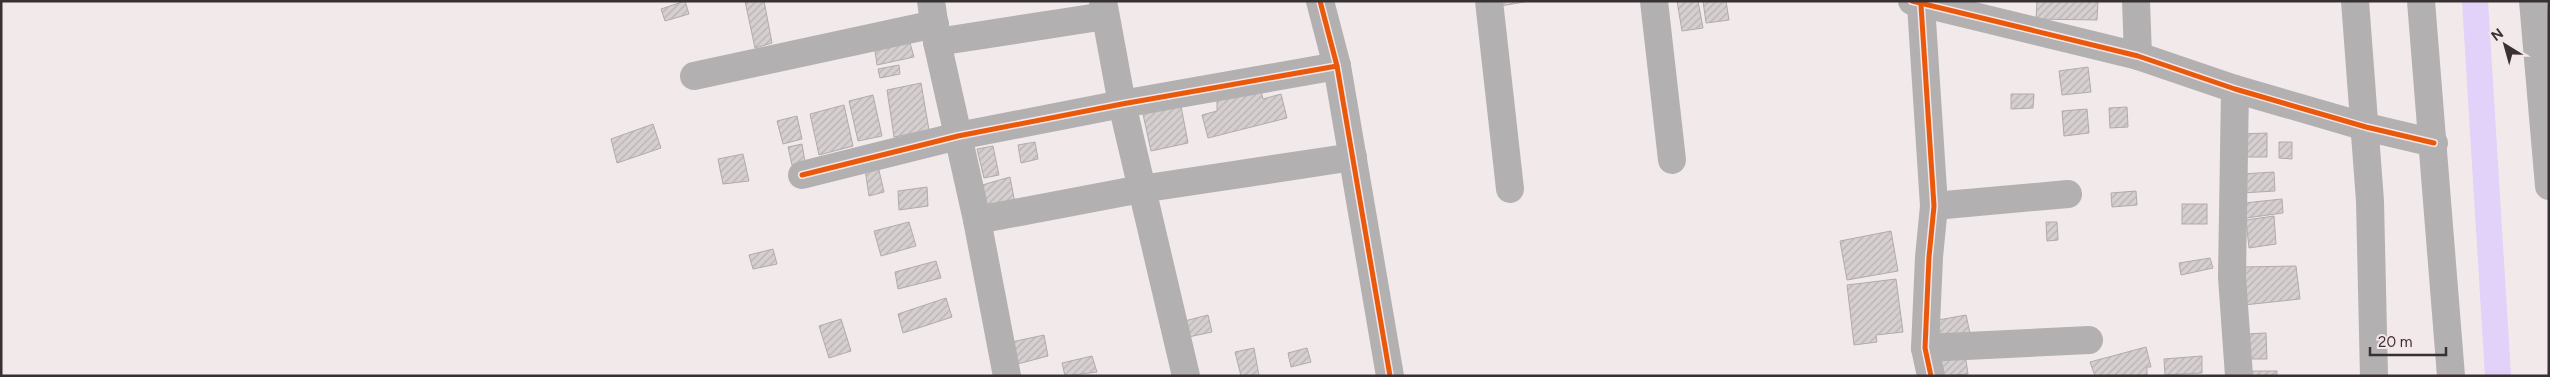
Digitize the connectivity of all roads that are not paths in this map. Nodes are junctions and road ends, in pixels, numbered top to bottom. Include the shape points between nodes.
1 (1320, 1) edge
2 (1489, 1) edge
3 (1654, 1) edge
4 (2136, 1) edge
5 (2355, 1) edge
6 (2421, 1) edge
7 (2533, 1) edge
8 (1916, 3) edge
9 (1104, 9) edge
10 (934, 22) edge
11 (2138, 56) junction
12 (1337, 66) junction
13 (694, 76) dead end
14 (2235, 88) junction
15 (1122, 104) junction
16 (2366, 127) junction
17 (958, 136) junction
18 (2434, 143) junction
19 (1353, 157) junction
20 (1672, 160) dead end
21 (802, 175) dead end
22 (2549, 186) edge
23 (1141, 189) junction
24 (1510, 189) dead end
25 (2068, 194) dead end
26 (1934, 206) junction
27 (977, 220) junction
28 (2089, 340) dead end
29 (1925, 348) junction
30 (1007, 376) edge
31 (1186, 376) edge
32 (1390, 376) edge
33 (1931, 376) edge
34 (2239, 376) edge
35 (2374, 376) edge
36 (2451, 376) edge

1 - 12 street
2 - 24 street
3 - 20 street
4 - 11 street
5 - 16 street
6 - 18 street
7 - 22 street
8 - 11 street
8 - 26 street
9 - 10 street
9 - 15 street
10 - 13 street
10 - 17 street
11 - 14 street
12 - 15 street
12 - 19 street
14 - 16 street
14 - 34 street via 2232,277
15 - 17 street
15 - 23 street
16 - 18 street
16 - 35 street
17 - 21 street
17 - 27 street
18 - 36 street
19 - 23 street
19 - 32 street
23 - 27 street
23 - 31 street
25 - 26 street
26 - 29 street
27 - 30 street
28 - 29 street
29 - 33 street

